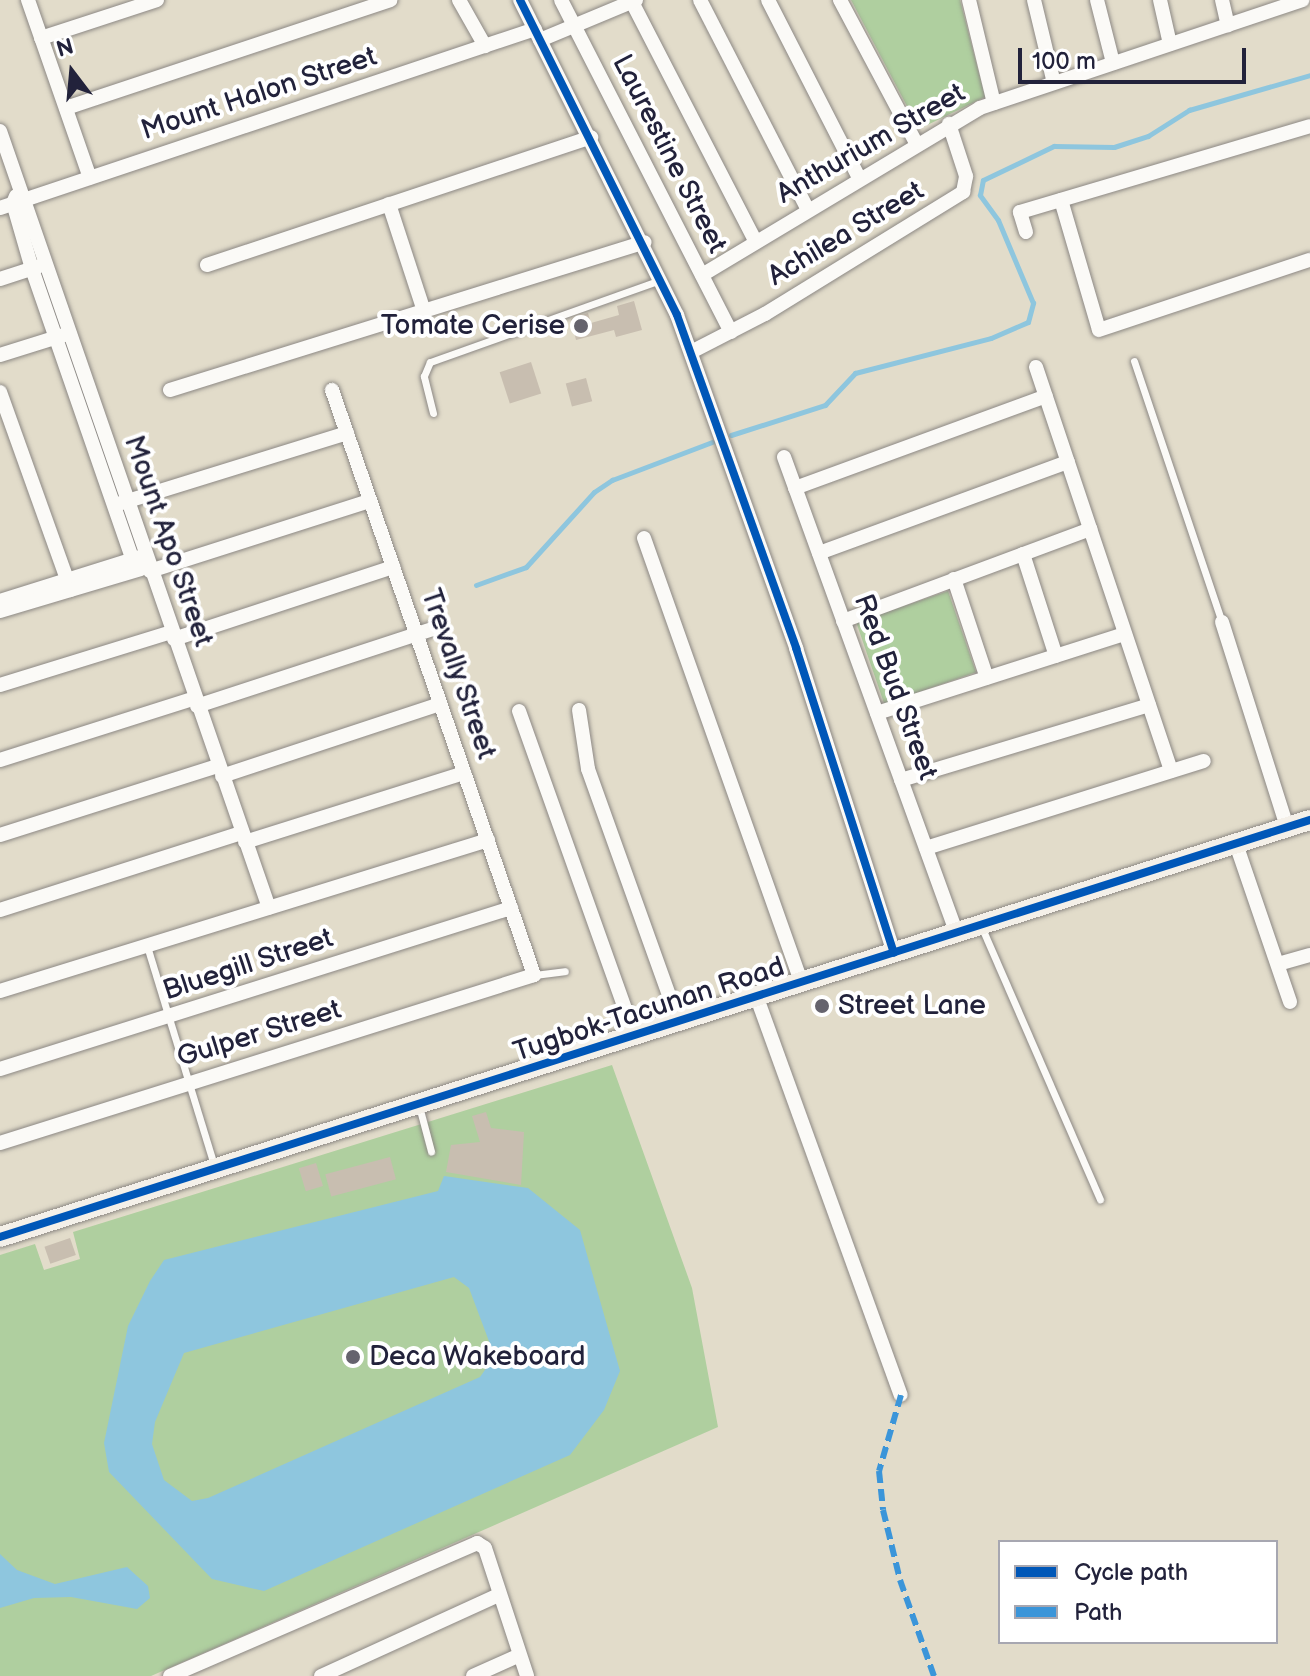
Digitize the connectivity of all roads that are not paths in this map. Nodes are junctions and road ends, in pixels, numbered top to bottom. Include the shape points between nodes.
1 (28, 0) edge
2 (157, 0) edge
3 (391, 0) edge
4 (459, 0) edge
5 (520, 0) edge
6 (561, 0) edge
7 (700, 0) edge
8 (768, 0) edge
9 (840, 0) edge
10 (969, 0) edge
11 (1034, 0) edge
12 (1097, 0) edge
13 (1160, 0) edge
14 (1222, 0) edge
15 (634, 1) edge
16 (1292, 2) edge
17 (1228, 25) junction
18 (574, 26) junction
19 (538, 35) junction
20 (41, 38) junction
21 (1170, 44) junction
22 (485, 46) junction
23 (1113, 63) junction
24 (1054, 83) junction
25 (994, 103) junction
26 (66, 108) junction
27 (949, 124) junction
28 (1310, 126) edge
29 (0, 131) edge
30 (591, 137) junction
31 (916, 143) junction
32 (90, 178) junction
33 (859, 178) junction
34 (1061, 200) junction
35 (14, 201) edge
36 (389, 204) junction
37 (808, 210) junction
38 (1026, 232) dead end
39 (644, 242) junction
40 (756, 242) junction
41 (1310, 260) edge
42 (207, 265) dead end
43 (39, 267) junction
44 (702, 275) junction
45 (0, 279) edge
46 (662, 279) junction
47 (424, 311) junction
48 (731, 332) junction
49 (62, 335) junction
50 (691, 352) junction
51 (0, 355) edge
52 (1134, 361) dead end
53 (1036, 367) dead end
54 (170, 390) dead end
55 (332, 390) dead end
56 (0, 392) edge
57 (1046, 396) junction
58 (433, 413) dead end
59 (347, 433) junction
60 (784, 457) dead end
61 (1068, 462) junction
62 (795, 488) junction
63 (370, 501) junction
64 (120, 503) junction
65 (1090, 529) junction
66 (644, 538) dead end
67 (819, 553) junction
68 (1023, 554) junction
69 (142, 565) junction
70 (393, 567) junction
71 (954, 579) junction
72 (69, 585) junction
73 (0, 601) edge
74 (0, 611) edge
75 (843, 621) junction
76 (1222, 622) joint
77 (439, 627) dead end
78 (416, 634) junction
79 (1125, 634) junction
80 (172, 636) junction
81 (1056, 656) junction
82 (987, 678) junction
83 (0, 685) edge
84 (196, 702) junction
85 (440, 704) junction
86 (1149, 705) junction
87 (579, 710) dead end
88 (519, 711) dead end
89 (877, 713) junction
90 (0, 760) edge
91 (1204, 761) dead end
92 (220, 771) junction
93 (1171, 771) junction
94 (464, 773) junction
95 (901, 780) junction
96 (1310, 820) edge
97 (1287, 827) junction
98 (0, 835) edge
99 (244, 838) junction
100 (488, 840) junction
101 (1236, 844) junction
102 (926, 848) junction
103 (269, 908) junction
104 (511, 908) junction
105 (0, 910) edge
106 (981, 926) junction
107 (957, 934) junction
108 (147, 946) junction
109 (894, 953) junction
110 (1310, 955) edge
111 (1278, 964) junction
112 (565, 971) dead end
113 (534, 975) junction
114 (802, 984) junction
115 (0, 991) edge
116 (757, 998) junction
117 (1290, 1002) dead end
118 (170, 1018) junction
119 (679, 1023) junction
120 (635, 1037) junction
121 (0, 1069) edge
122 (190, 1083) junction
123 (419, 1106) junction
124 (0, 1143) edge
125 (431, 1151) dead end
126 (215, 1170) junction
127 (1100, 1199) dead end
128 (0, 1237) edge
129 (901, 1395) dead end
130 (499, 1595) junction
131 (520, 1655) junction
132 (170, 1676) edge
133 (321, 1676) edge
134 (473, 1676) edge
135 (527, 1676) edge

1 - 20 street
2 - 20 street
3 - 26 street
4 - 22 street
5 - 19 street
6 - 18 street, Laurestine Street
7 - 37 street
8 - 33 street
9 - 31 street
10 - 25 street
11 - 24 street
12 - 23 street
13 - 21 street
14 - 17 street
15 - 18 street, Mount Halon Street
15 - 40 street
16 - 17 street, Anthurium Street
17 - 21 street, Anthurium Street
18 - 19 street, Mount Halon Street
18 - 44 street, Laurestine Street
19 - 22 street, Mount Halon Street
19 - 30 street
20 - 26 street
21 - 23 street, Anthurium Street
22 - 32 street, Mount Halon Street
23 - 24 street, Anthurium Street
24 - 25 street, Anthurium Street
25 - 27 street, Anthurium Street
26 - 32 street
27 - 31 street, Anthurium Street
27 - 48 street, Achilea Street via 966,176 963,192
28 - 34 street
29 - 35 street, Mount Apo Street
30 - 36 street
30 - 39 street
31 - 33 street, Anthurium Street
32 - 35 street, Mount Halon Street
33 - 37 street, Anthurium Street
34 - 38 street via 1020,212
34 - 41 street via 1099,330
35 - 43 street, Mount Apo Street
36 - 42 street
36 - 47 street
37 - 40 street, Anthurium Street
39 - 46 street
39 - 47 street
40 - 44 street, Anthurium Street
43 - 45 street
43 - 49 street, Mount Apo Street
44 - 48 street, Laurestine Street
46 - 50 street
46 - 58 lane via 430,362 424,376
47 - 54 street
48 - 50 street, Achilea Street
49 - 51 street
49 - 64 street, Mount Apo Street
50 - 109 street via 796,648
52 - 76 lane
53 - 57 street
55 - 59 street, Trevally Street
56 - 72 street
57 - 61 street
57 - 62 street
59 - 63 street, Trevally Street
59 - 64 street
60 - 62 street, Red Bud Street
61 - 65 street
61 - 67 street
62 - 67 street, Red Bud Street
63 - 69 street
63 - 70 street, Trevally Street
64 - 69 street, Mount Apo Street
65 - 68 street
65 - 79 street
66 - 114 street
67 - 75 street, Red Bud Street
68 - 71 street
68 - 81 street
69 - 72 street
69 - 80 street, Mount Apo Street
70 - 78 street, Trevally Street
70 - 80 street
71 - 75 street
71 - 82 street
72 - 73 street
72 - 74 street
75 - 89 street, Red Bud Street
76 - 97 street
77 - 78 street
78 - 84 street
78 - 85 street, Trevally Street
79 - 81 street
79 - 86 street
80 - 83 street
80 - 84 street, Mount Apo Street
81 - 82 street
82 - 89 street
84 - 90 street
84 - 92 street, Mount Apo Street
85 - 92 street
85 - 94 street, Trevally Street
86 - 93 street
86 - 95 street
87 - 119 street via 588,769
88 - 120 street
89 - 95 street, Red Bud Street
91 - 93 street
92 - 98 street
92 - 99 street, Mount Apo Street
93 - 102 street
94 - 99 street
94 - 100 street, Trevally Street
95 - 102 street, Red Bud Street
96 - 97 street, Tugbok-Tacunan Road
97 - 101 street, Tugbok-Tacunan Road
99 - 103 street, Mount Apo Street
99 - 105 street
100 - 103 street
100 - 104 street, Trevally Street
101 - 106 street, Tugbok-Tacunan Road
101 - 111 street
102 - 107 street, Red Bud Street
103 - 108 street
104 - 113 street, Trevally Street
104 - 118 street, Bluegill Street
106 - 107 street, Tugbok-Tacunan Road
106 - 127 lane
107 - 109 street, Tugbok-Tacunan Road
108 - 115 street
108 - 118 lane
109 - 114 street, Tugbok-Tacunan Road
110 - 111 street
111 - 117 street
112 - 113 lane
113 - 122 street, Gulper Street
114 - 116 street, Tugbok-Tacunan Road
116 - 119 street, Tugbok-Tacunan Road
116 - 129 street
118 - 121 street, Bluegill Street
118 - 122 lane
119 - 120 street, Tugbok-Tacunan Road
120 - 123 street, Tugbok-Tacunan Road
122 - 124 street, Gulper Street
122 - 126 lane
123 - 125 lane
123 - 126 street, Tugbok-Tacunan Road
126 - 128 street, Tugbok-Tacunan Road
130 - 131 street
130 - 132 street via 485,1548 465,1545
130 - 133 street
131 - 134 street
131 - 135 street

